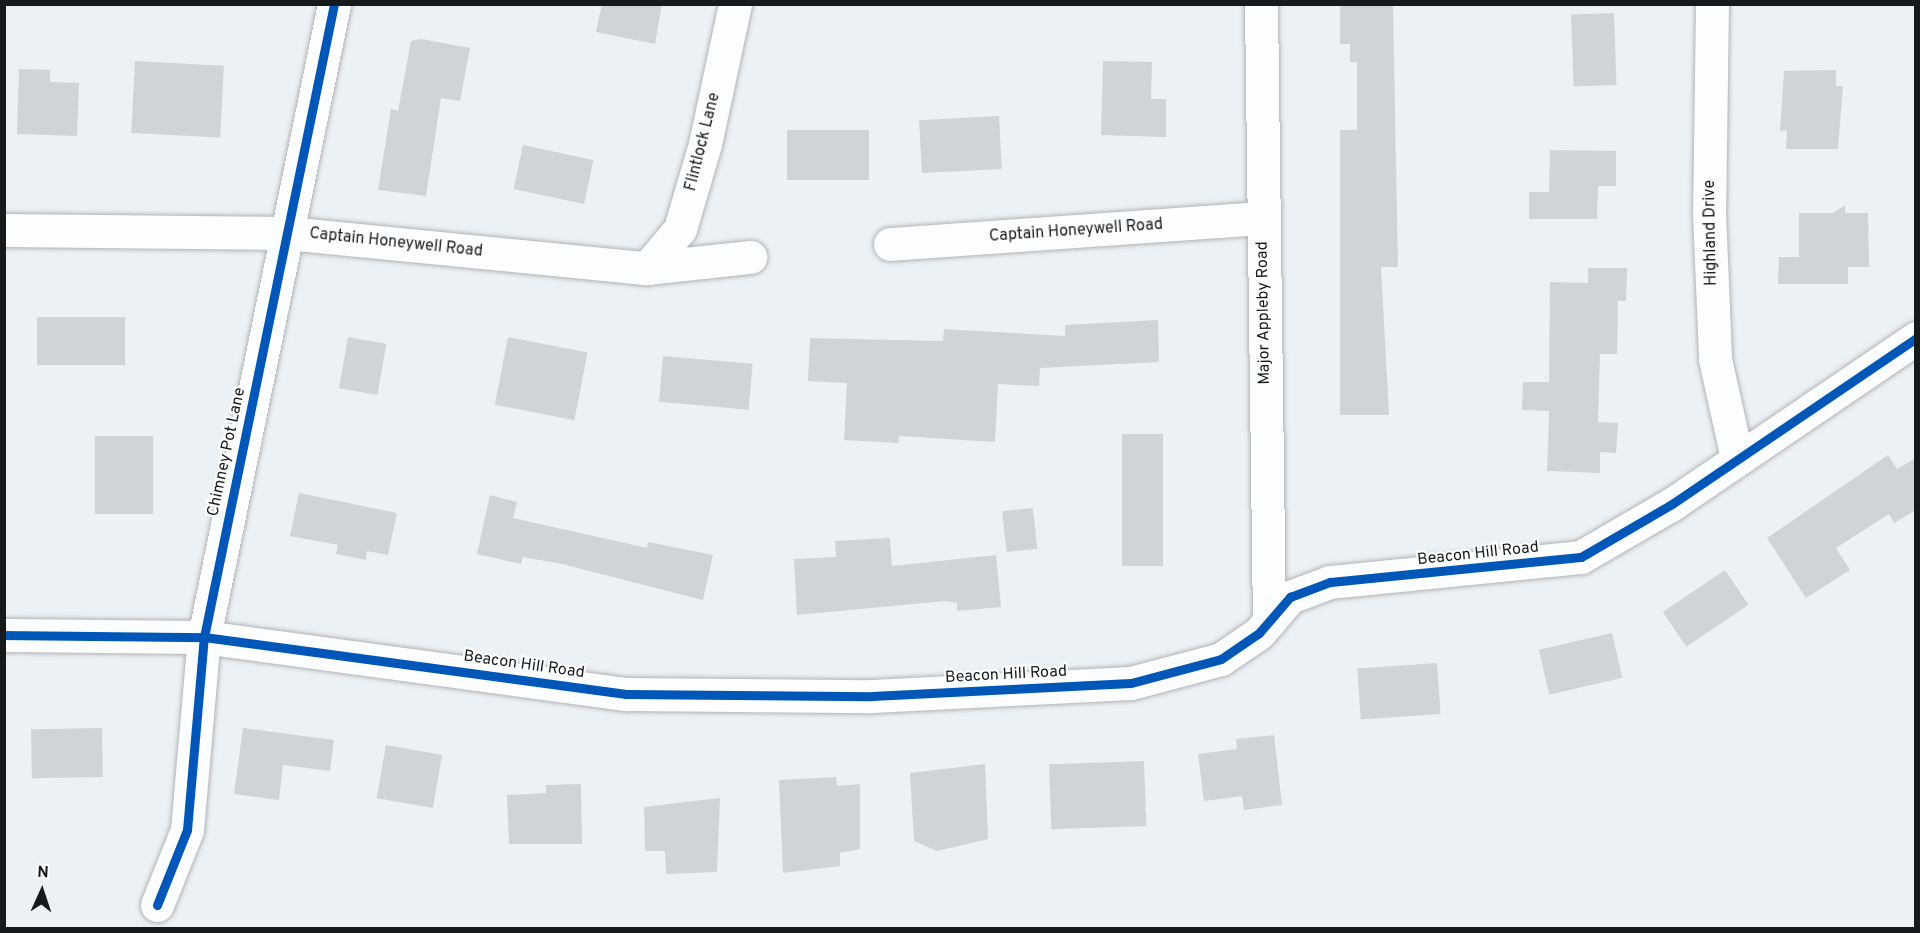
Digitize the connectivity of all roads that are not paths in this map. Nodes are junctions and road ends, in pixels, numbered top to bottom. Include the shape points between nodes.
1 (334, 4) edge
2 (735, 4) edge
3 (1261, 4) edge
4 (1712, 4) edge
5 (1263, 218) junction
6 (4, 230) edge
7 (287, 233) junction
8 (890, 244) dead end
9 (750, 257) dead end
10 (647, 268) junction
11 (1916, 338) edge
12 (1737, 458) junction
13 (1269, 622) junction
14 (4, 635) edge
15 (204, 637) junction
16 (157, 905) dead end

1 - 7 street, Chimney Pot Lane
2 - 10 street, Flintlock Lane via 705,144 680,229
3 - 5 street, Major Appleby Road
4 - 12 street, Highland Drive via 1709,213 1714,358
5 - 8 street, Captain Honeywell Road
5 - 13 street, Major Appleby Road
6 - 7 street, Captain Honeywell Road
7 - 10 street, Captain Honeywell Road
7 - 15 street, Chimney Pot Lane
9 - 10 street, Captain Honeywell Road
11 - 12 street, Beacon Hill Road
12 - 13 street, Beacon Hill Road via 1581,557 1330,582 1290,597
13 - 15 street, Beacon Hill Road via 1221,659 1131,683 872,696 626,693
14 - 15 street, Beacon Hill Road
15 - 16 street, Chimney Pot Lane via 187,830

